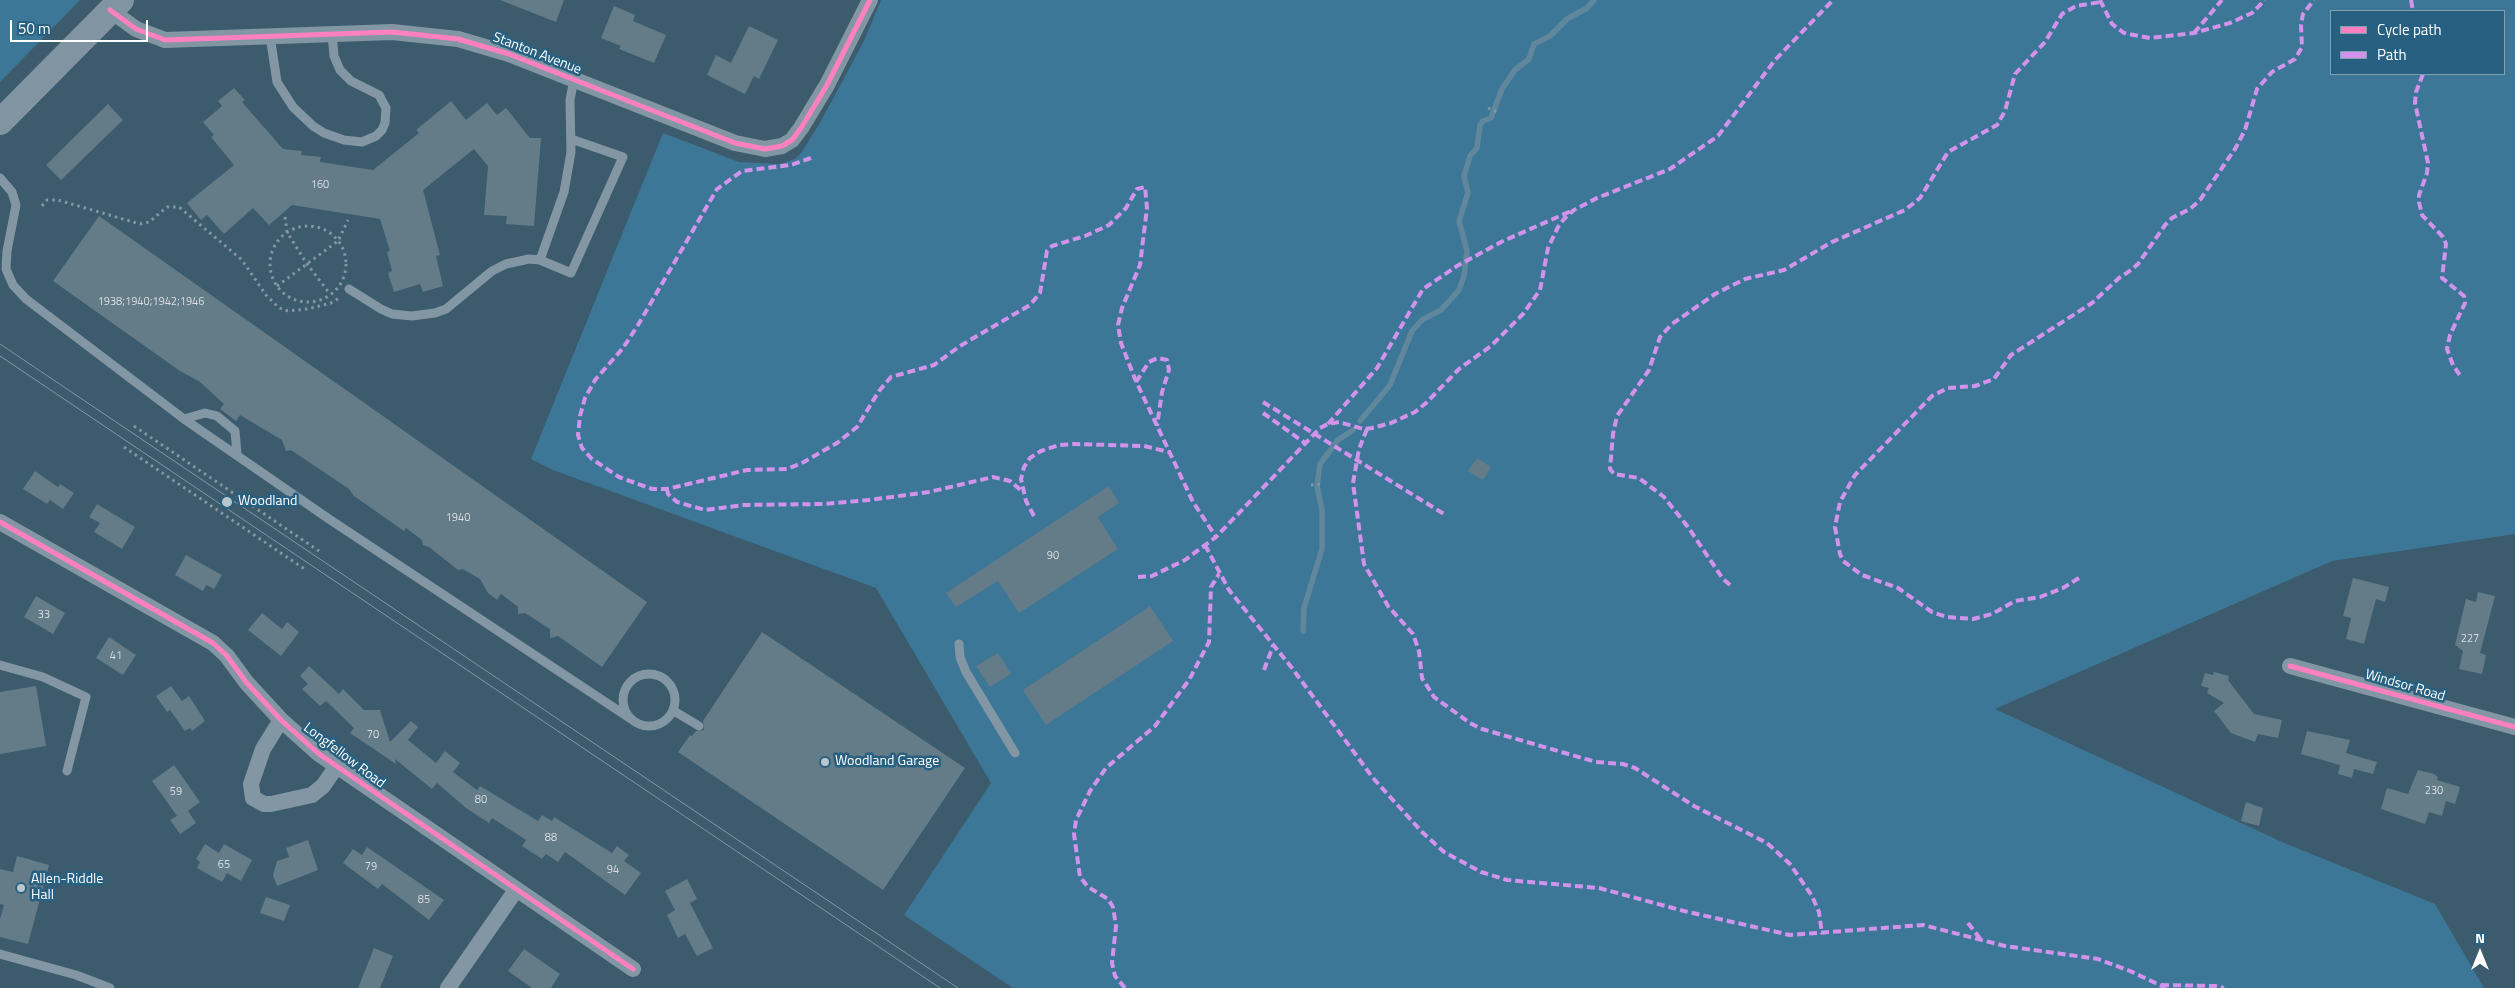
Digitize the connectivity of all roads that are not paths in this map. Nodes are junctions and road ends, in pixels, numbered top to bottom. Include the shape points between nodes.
1 (870, 0) edge
2 (115, 5) edge
3 (332, 34) junction
4 (270, 36) junction
5 (574, 79) junction
6 (0, 122) edge
7 (571, 139) junction
8 (0, 178) edge
9 (540, 260) junction
10 (349, 289) road end
11 (184, 419) junction
12 (237, 454) junction
13 (0, 522) edge
14 (958, 644) dead end
15 (0, 665) edge
16 (2290, 666) dead end
17 (674, 711) junction
18 (631, 719) junction
19 (281, 720) junction
20 (700, 726) dead end
21 (2515, 727) edge
22 (1015, 753) dead end
23 (336, 767) junction
24 (68, 771) dead end
25 (516, 890) junction
26 (0, 954) edge
27 (633, 969) dead end
28 (110, 988) edge
29 (448, 988) edge

1 - 5 street, Stanton Avenue via 806,121 792,140 776,148 740,145
2 - 4 street, Stanton Avenue via 136,29 165,40
2 - 6 main road
3 - 4 street, Stanton Avenue
3 - 4 lane via 334,56 340,70 351,81 374,91 386,108 382,130 362,142 324,133 293,107 278,82
3 - 5 street, Stanton Avenue via 392,32 439,36 492,48
5 - 7 lane via 570,100
7 - 9 lane via 564,192
7 - 9 lane via 623,157 571,273
8 - 11 lane via 12,192 16,205 6,263 13,285 26,299
9 - 10 lane via 506,264 492,271 446,309 423,315 392,314
11 - 12 lane
11 - 12 lane via 205,413 217,416 235,431
12 - 18 lane
13 - 19 street, Longfellow Road via 213,644
14 - 22 lane via 966,672
15 - 24 lane via 43,677 86,697
16 - 21 street, Windsor Road
17 - 18 lane via 665,721 653,726 644,726
17 - 18 lane via 675,694 669,682 658,675 644,674 631,681 624,692 624,707
17 - 20 lane
19 - 23 street, Longfellow Road
19 - 23 street via 263,750 251,784 253,798 271,804 312,795
23 - 25 street, Longfellow Road
25 - 27 street, Longfellow Road
25 - 29 street
26 - 28 lane

